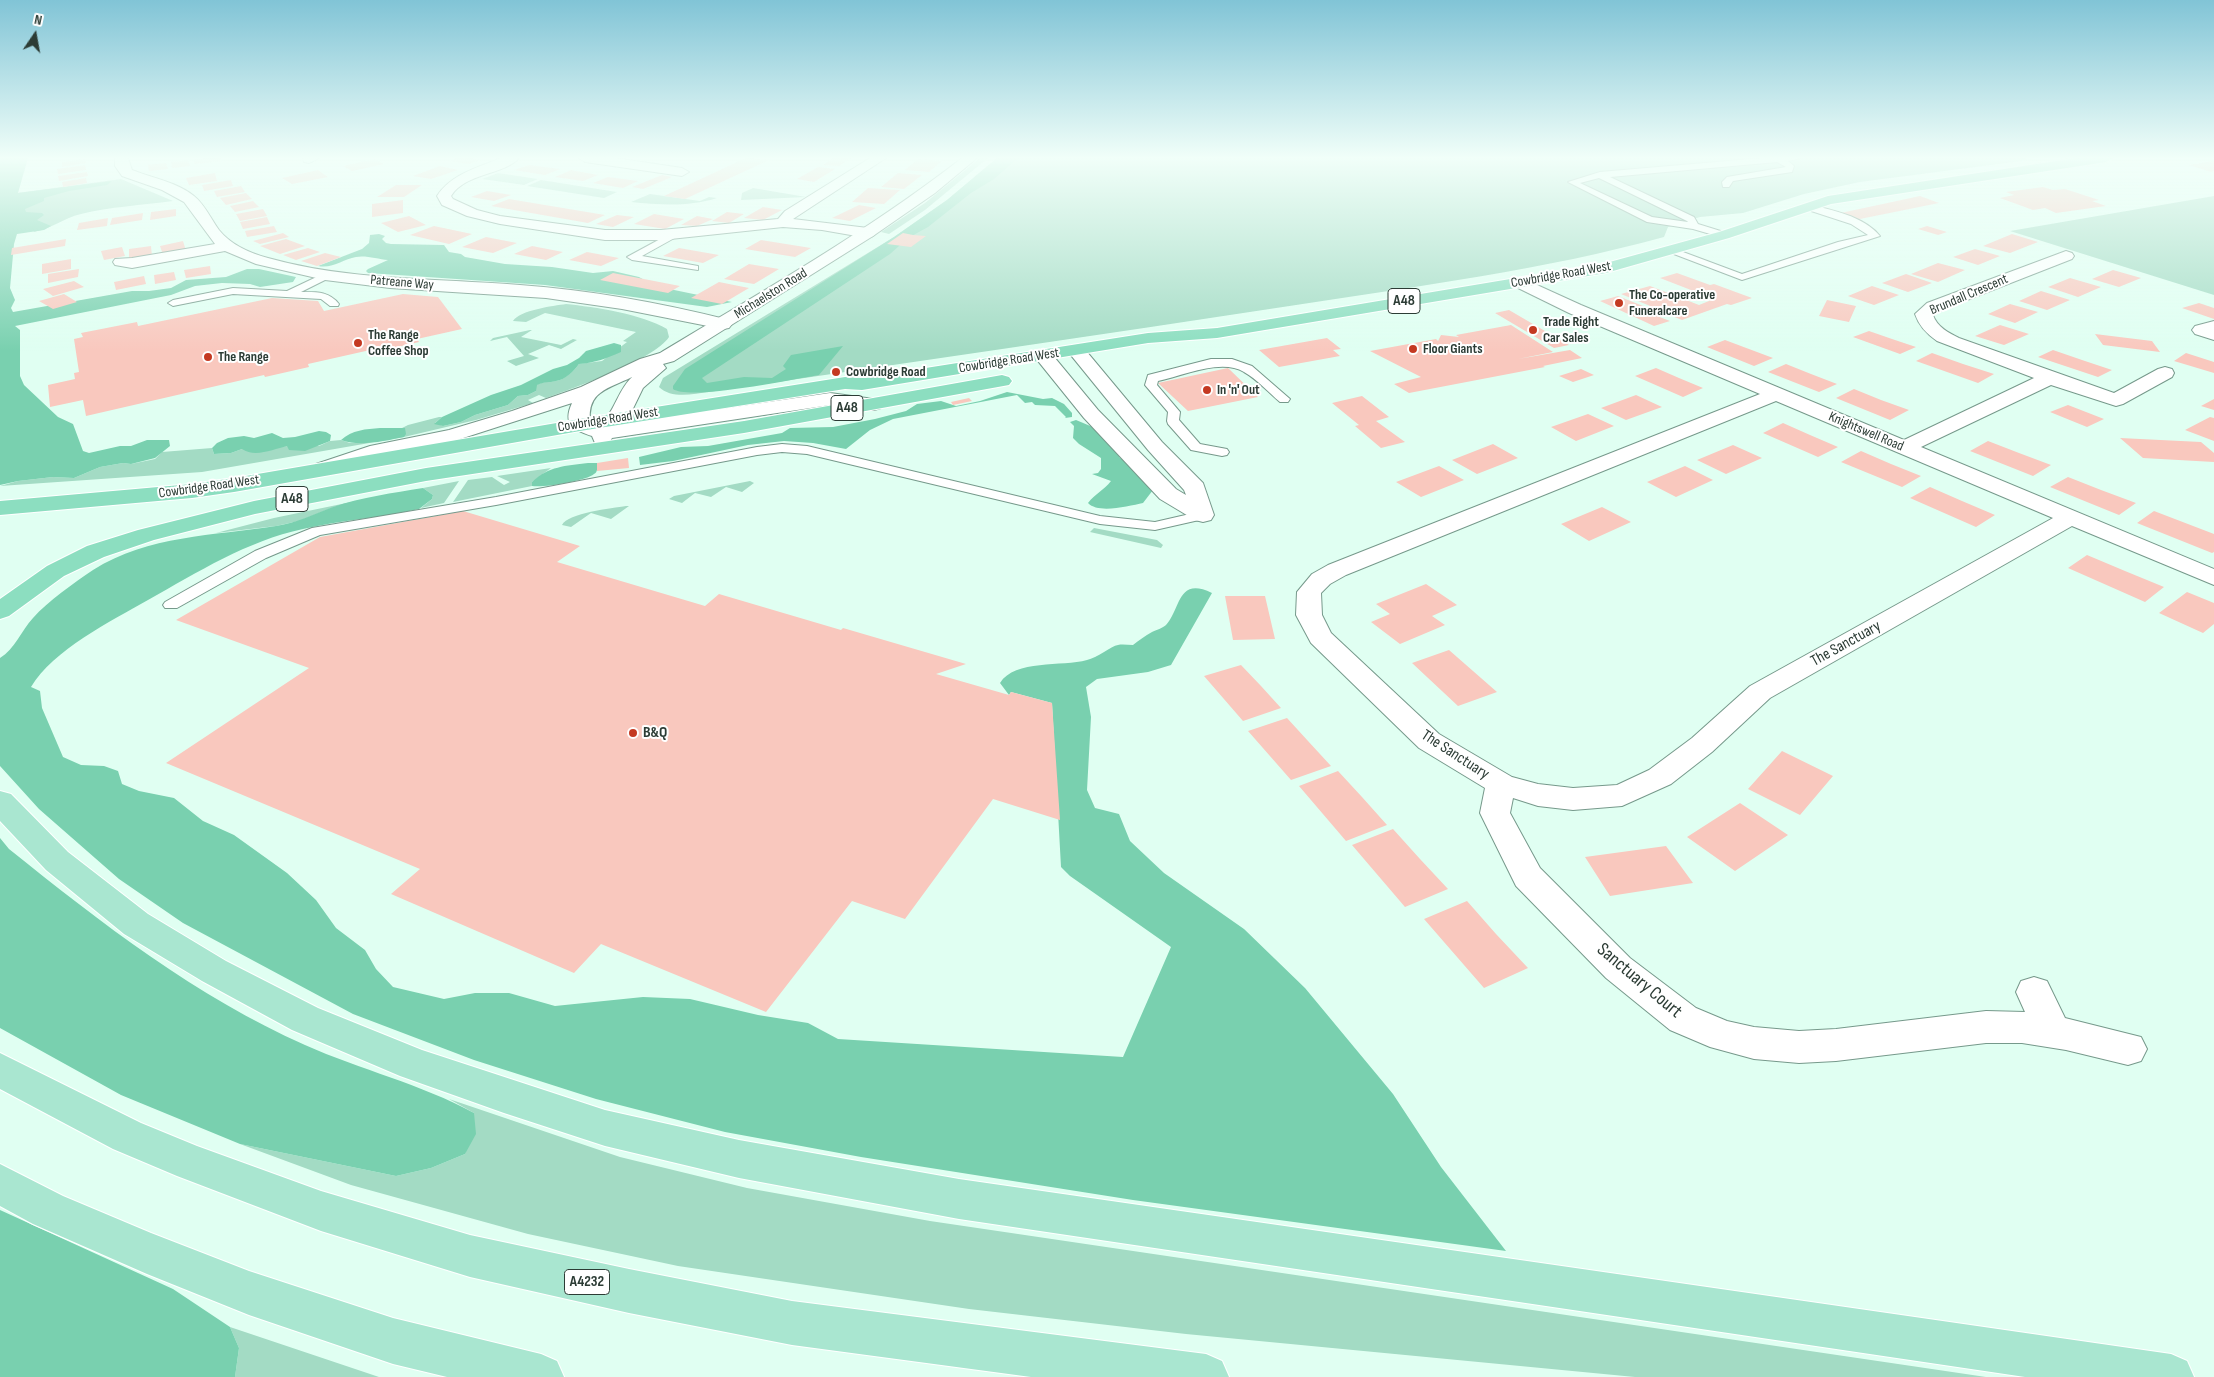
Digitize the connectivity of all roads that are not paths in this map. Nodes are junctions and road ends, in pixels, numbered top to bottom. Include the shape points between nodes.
1 (206, 222) edge
2 (514, 222) edge
3 (884, 222) edge
4 (1667, 222) edge
5 (1692, 222) edge
6 (1762, 222) edge
7 (1853, 222) edge
8 (783, 223) joint
9 (1694, 226) junction
10 (868, 233) junction
11 (675, 234) junction
12 (1724, 235) junction
13 (228, 246) junction
14 (1670, 250) junction
15 (2066, 256) dead end
16 (121, 262) dead end
17 (694, 268) dead end
18 (327, 275) junction
19 (1520, 283) junction
20 (285, 294) junction
21 (173, 303) dead end
22 (334, 304) dead end
23 (723, 324) junction
24 (2214, 326) edge
25 (1217, 333) junction
26 (2214, 334) edge
27 (1076, 350) junction
28 (1152, 356) dead end
29 (667, 357) junction
30 (1098, 365) junction
31 (1039, 370) junction
32 (2165, 373) dead end
33 (2050, 378) junction
34 (588, 391) junction
35 (1776, 394) junction
36 (1284, 399) dead end
37 (874, 404) joint
38 (620, 418) junction
39 (580, 424) junction
40 (602, 440) junction
41 (1903, 448) junction
42 (1222, 452) dead end
43 (320, 470) junction
44 (0, 508) edge
45 (1203, 515) junction
46 (2070, 518) junction
47 (2214, 578) edge
48 (171, 605) dead end
49 (0, 611) edge
50 (1501, 784) junction
51 (0, 802) edge
52 (2034, 992) dead end
53 (2053, 1032) junction
54 (2128, 1049) dead end
55 (0, 1070) edge
56 (0, 1184) edge
57 (541, 1377) edge
58 (1206, 1377) edge
59 (2171, 1377) edge

1 - 13 street, Patreane Way
2 - 11 street via 575,232 630,236
3 - 10 street, Michaelston Road
4 - 9 lane
5 - 9 lane
6 - 12 highway, Cowbridge Road West / A48
7 - 14 lane via 1872,231 1875,236 1742,277
8 - 10 street
8 - 11 street
9 - 12 lane
10 - 23 street, Michaelston Road
11 - 17 lane via 632,257
12 - 14 highway, Cowbridge Road West / A48
13 - 16 street via 132,263
13 - 18 street, Patreane Way via 262,261
14 - 19 highway, Cowbridge Road West / A48 via 1606,268
15 - 33 street, Brundall Crescent via 1933,307 1924,314 1930,328 1939,335
18 - 20 lane
18 - 23 street, Patreane Way via 562,295 660,310
19 - 25 highway, Cowbridge Road West / A48
19 - 35 street, Knightswell Road
20 - 21 lane via 233,291
20 - 22 lane via 324,296
23 - 29 street, Michaelston Road
24 - 26 street via 2201,330
25 - 27 highway, Cowbridge Road West / A48 via 1148,338
25 - 28 highway, Cowbridge Road West / A48 via 1192,348
27 - 30 street
27 - 31 highway, Cowbridge Road West / A48
29 - 34 street, Michaelston Road
29 - 38 street, Michaelston Road via 635,385
30 - 31 highway, Cowbridge Road West / A48
30 - 45 street via 1155,446 1195,488
31 - 37 highway, Cowbridge Road West / A48
31 - 38 highway, Cowbridge Road West / A48
31 - 45 street via 1090,414 1168,494
32 - 33 street, Brundall Crescent via 2116,400
33 - 41 street
34 - 39 street via 579,410
34 - 43 street, Michaelston Road via 478,428 378,450
35 - 41 street, Knightswell Road
35 - 50 street, The Sanctuary via 1337,570 1321,579 1309,592 1309,615 1326,643 1429,742
36 - 42 lane via 1248,369 1232,363 1211,363 1152,378 1151,385 1174,412 1173,421 1196,447
37 - 40 street, Cowbridge Road West via 830,399
38 - 39 highway, Cowbridge Road West / A48
38 - 40 street, Michaelston Road
39 - 40 street
39 - 43 highway, Cowbridge Road West / A48
40 - 49 highway, Cowbridge Road West / A48 via 349,487 189,524 116,546 65,566
41 - 46 street, Knightswell Road
43 - 44 highway, Cowbridge Road West / A48 via 192,491
45 - 48 lane via 1155,526 1100,520 807,450 774,449 317,531 271,548
46 - 47 street, Knightswell Road
46 - 50 street, The Sanctuary via 1760,692 1702,745 1653,781 1622,795 1573,799 1538,795
50 - 53 street, Sanctuary Court via 1496,813 1528,877 1618,968 1683,1019 1723,1036 1799,1048 1986,1027 2022,1027
51 - 59 main road via 57,861 136,924 214,971 306,1019 414,1064 605,1128 739,1160 960,1200
52 - 53 street
53 - 54 street, Sanctuary Court
55 - 58 main road, A4232 via 127,1136 191,1163 321,1211 470,1256 792,1322
56 - 57 main road via 48,1210 249,1293 392,1341

